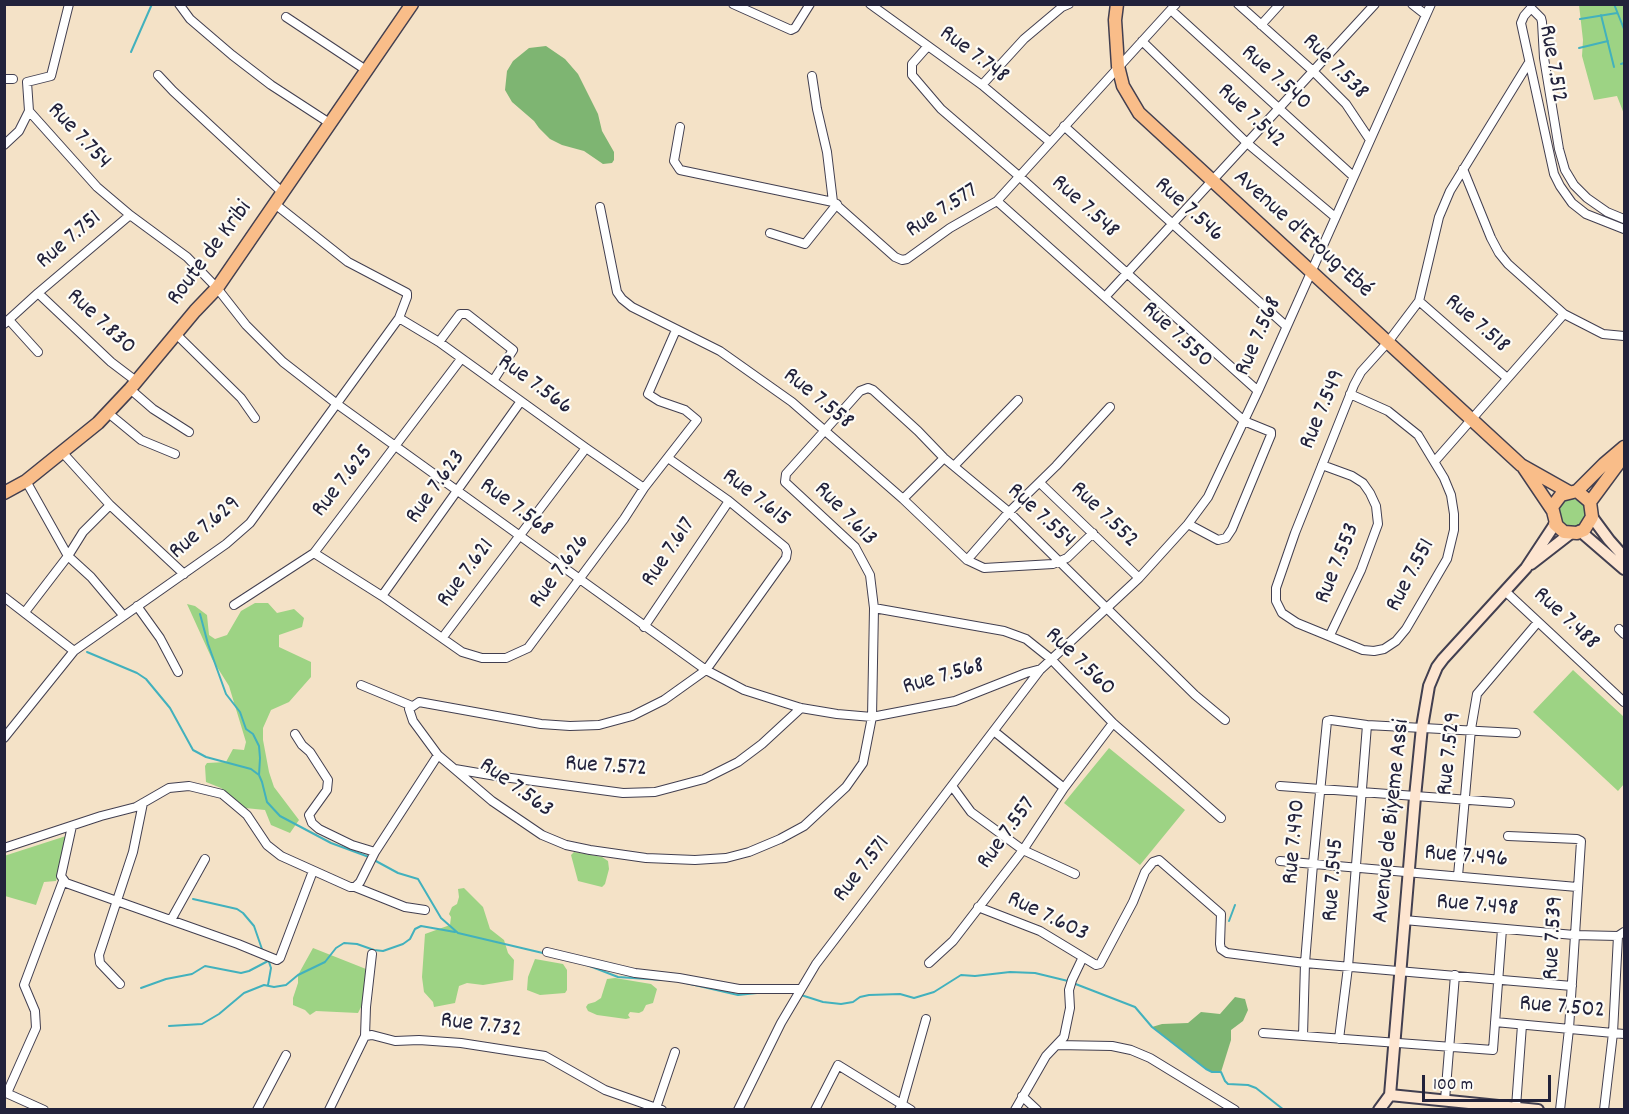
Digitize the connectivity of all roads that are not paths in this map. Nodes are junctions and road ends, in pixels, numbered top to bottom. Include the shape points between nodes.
1 (69, 4) edge
2 (179, 4) edge
3 (412, 4) edge
4 (733, 4) edge
5 (810, 4) edge
6 (870, 4) edge
7 (1069, 4) edge
8 (1117, 4) edge
9 (1238, 4) edge
10 (1280, 4) edge
11 (1375, 4) edge
12 (1412, 4) edge
13 (1431, 4) edge
14 (1531, 6) edge
15 (1173, 7) edge
16 (1426, 15) junction
17 (286, 18) dead end
18 (1261, 25) junction
19 (1142, 41) junction
20 (927, 47) junction
21 (1528, 64) junction
22 (1118, 66) junction
23 (366, 70) junction
24 (1313, 71) junction
25 (158, 75) dead end
26 (812, 76) dead end
27 (981, 85) junction
28 (1278, 108) junction
29 (28, 111) junction
30 (331, 124) junction
31 (1064, 126) junction
32 (680, 127) dead end
33 (1370, 140) junction
34 (1050, 142) junction
35 (1247, 143) junction
36 (4, 145) edge
37 (1463, 170) junction
38 (1353, 176) junction
39 (1020, 177) junction
40 (1212, 182) junction
41 (283, 193) junction
42 (997, 201) junction
43 (835, 203) junction
44 (275, 204) junction
45 (600, 207) dead end
46 (130, 215) junction
47 (1335, 217) junction
48 (1624, 219) edge
49 (1173, 224) junction
50 (1624, 230) edge
51 (770, 233) dead end
52 (1311, 270) junction
53 (1127, 273) junction
54 (217, 288) junction
55 (38, 293) junction
56 (1105, 297) junction
57 (1419, 301) junction
58 (1564, 314) junction
59 (399, 318) junction
60 (7, 322) edge
61 (1286, 326) junction
62 (675, 330) junction
63 (176, 334) junction
64 (1624, 336) edge
65 (440, 342) junction
66 (1388, 342) junction
67 (38, 352) dead end
68 (461, 359) junction
69 (1507, 378) junction
70 (493, 381) junction
71 (133, 385) junction
72 (1258, 391) junction
73 (1350, 394) junction
74 (1018, 400) dead end
75 (521, 401) junction
76 (337, 404) junction
77 (1110, 407) dead end
78 (107, 412) junction
79 (255, 418) dead end
80 (1244, 421) junction
81 (1472, 421) junction
82 (825, 430) junction
83 (189, 432) dead end
84 (396, 446) junction
85 (1624, 447) edge
86 (586, 448) junction
87 (62, 452) junction
88 (175, 454) dead end
89 (1624, 456) edge
90 (668, 458) junction
91 (944, 458) junction
92 (1435, 461) junction
93 (1322, 465) junction
94 (1521, 465) junction
95 (954, 466) junction
96 (26, 481) junction
97 (1040, 483) junction
98 (644, 488) junction
99 (458, 491) junction
100 (1573, 491) junction
101 (4, 493) edge
102 (903, 499) junction
103 (729, 501) junction
104 (1590, 502) junction
105 (110, 505) junction
106 (1553, 511) junction
107 (1009, 512) junction
108 (1592, 517) junction
109 (1188, 524) junction
110 (1555, 524) junction
111 (1575, 532) junction
112 (1093, 533) junction
113 (520, 536) junction
114 (314, 553) junction
115 (68, 556) junction
116 (1624, 557) edge
117 (967, 560) junction
118 (1059, 562) junction
119 (1526, 568) junction
120 (1624, 569) edge
121 (184, 574) junction
122 (1139, 578) junction
123 (578, 580) junction
124 (1505, 591) junction
125 (382, 596) junction
126 (4, 597) edge
127 (234, 605) dead end
128 (137, 606) junction
129 (874, 608) junction
130 (1108, 608) junction
131 (25, 612) junction
132 (123, 615) junction
133 (1538, 622) junction
134 (644, 627) junction
135 (1330, 635) junction
136 (443, 638) junction
137 (74, 651) junction
138 (1051, 659) junction
139 (1041, 669) junction
140 (706, 670) junction
141 (178, 672) dead end
142 (361, 685) dead end
143 (1624, 702) edge
144 (411, 705) junction
145 (801, 708) junction
146 (872, 717) junction
147 (1225, 720) dead end
148 (1113, 723) junction
149 (1368, 725) junction
150 (1422, 727) junction
151 (1471, 729) junction
152 (995, 732) junction
153 (1516, 733) dead end
154 (295, 734) dead end
155 (4, 738) edge
156 (438, 755) junction
157 (455, 769) junction
158 (952, 786) junction
159 (1281, 786) dead end
160 (1065, 788) junction
161 (1320, 790) junction
162 (1361, 793) junction
163 (1415, 797) junction
164 (1466, 800) junction
165 (144, 803) junction
166 (1510, 803) dead end
167 (1221, 818) dead end
168 (72, 826) junction
169 (1508, 836) dead end
170 (4, 848) edge
171 (1023, 850) junction
172 (372, 857) junction
173 (205, 859) dead end
174 (1281, 861) dead end
175 (1313, 864) junction
176 (1356, 868) junction
177 (313, 871) junction
178 (1408, 872) junction
179 (1075, 874) dead end
180 (1458, 876) junction
181 (63, 881) junction
182 (355, 887) junction
183 (1577, 887) junction
184 (118, 902) junction
185 (978, 908) junction
186 (424, 910) dead end
187 (171, 920) junction
188 (1404, 920) junction
189 (1502, 928) junction
190 (1621, 934) edge
191 (1574, 935) junction
192 (547, 952) dead end
193 (372, 954) dead end
194 (1083, 957) junction
195 (930, 963) dead end
196 (1305, 963) junction
197 (1348, 967) junction
198 (1400, 970) junction
199 (1455, 975) junction
200 (1498, 979) junction
201 (120, 984) dead end
202 (1572, 986) junction
203 (801, 989) junction
204 (926, 1019) dead end
205 (1495, 1022) junction
206 (1522, 1025) junction
207 (1569, 1029) junction
208 (1263, 1033) dead end
209 (1613, 1033) junction
210 (1624, 1034) edge
211 (365, 1036) junction
212 (1303, 1036) junction
213 (1339, 1039) junction
214 (1394, 1044) junction
215 (1058, 1045) junction
216 (1449, 1047) junction
217 (675, 1052) dead end
218 (285, 1055) dead end
219 (6, 1093) edge
220 (1390, 1095) junction
221 (1022, 1096) junction
222 (1445, 1100) junction
223 (900, 1107) edge
224 (1516, 1107) junction
225 (38, 1108) edge
226 (659, 1109) edge
227 (257, 1110) edge
228 (329, 1110) edge
229 (738, 1110) edge
230 (815, 1110) edge
231 (911, 1110) edge
232 (1015, 1110) edge
233 (1037, 1110) edge
234 (1235, 1110) edge
235 (1379, 1110) edge
236 (1538, 1110) edge
237 (1560, 1110) edge
238 (1604, 1110) edge

1 - 29 street via 51,76 27,82
2 - 30 street via 190,19 232,55
3 - 23 main road, Route de Kribi
4 - 5 street via 794,30
6 - 20 street, Rue 7.748
7 - 27 street via 1024,39
8 - 22 main road, Avenue d'Etoug-Ebé
9 - 18 street, Rue 7.538
10 - 18 street
11 - 24 street
12 - 16 street
13 - 16 street, Rue 7.568
14 - 21 street, Rue 7.512 via 1521,23
14 - 48 street, Rue 7.512 via 1542,22 1544,58 1565,170 1587,198
15 - 19 street, Rue 7.577
15 - 28 street, Rue 7.540
16 - 33 street, Rue 7.568
17 - 23 street
18 - 24 street, Rue 7.538
19 - 22 street, Rue 7.577
19 - 35 street, Rue 7.542
20 - 27 street, Rue 7.748
20 - 39 street, Rue 7.548 via 912,64 912,75 941,109
21 - 37 street, Rue 7.549
21 - 50 street, Rue 7.512 via 1560,186 1586,214
22 - 31 street, Rue 7.577
22 - 40 main road, Avenue d'Etoug-Ebé via 1123,86 1139,113
23 - 30 main road, Route de Kribi
24 - 28 street
24 - 33 street, Rue 7.538 via 1346,104
25 - 41 street
26 - 43 street
27 - 34 street, Rue 7.748
28 - 35 street
28 - 38 street, Rue 7.540
29 - 36 street, Rue 7.754 via 19,131
29 - 46 street, Rue 7.754 via 97,187
30 - 41 main road, Route de Kribi
31 - 34 street, Rue 7.577
31 - 49 street, Rue 7.546
32 - 43 street via 674,161 680,170
33 - 38 street, Rue 7.568
34 - 39 street, Rue 7.577
35 - 40 street
35 - 47 street, Rue 7.542
37 - 57 street, Rue 7.549 via 1439,217
37 - 58 street via 1499,253
38 - 47 street, Rue 7.568
39 - 42 street, Rue 7.577
39 - 53 street, Rue 7.548
40 - 49 street
40 - 52 main road, Avenue d'Etoug-Ebé
41 - 44 main road, Route de Kribi
42 - 43 street, Rue 7.577 via 902,260
42 - 56 street, Rue 7.550
43 - 51 street via 805,244
44 - 54 main road, Route de Kribi
44 - 59 street via 348,262 407,293
45 - 62 street, Rue 7.558 via 617,292 632,307
46 - 54 street, Rue 7.751 via 188,257
46 - 55 street, Rue 7.751
47 - 52 street, Rue 7.568
49 - 53 street
49 - 61 street, Rue 7.546
52 - 61 street, Rue 7.568
52 - 66 main road, Avenue d'Etoug-Ebé
53 - 56 street
53 - 72 street, Rue 7.548
54 - 63 main road, Route de Kribi
54 - 76 street, Rue 7.568 via 259,339
55 - 60 street, Rue 7.751
55 - 71 street, Rue 7.830
56 - 80 street, Rue 7.550
57 - 66 street, Rue 7.549
57 - 69 street, Rue 7.518
58 - 64 street via 1603,334
58 - 69 street
59 - 65 street, Rue 7.566
59 - 76 street, Rue 7.629
60 - 67 street
61 - 72 street, Rue 7.568
62 - 82 street, Rue 7.558 via 720,351
62 - 90 street, Rue 7.626 via 648,394 685,410 697,420
63 - 71 main road, Route de Kribi
63 - 79 street
65 - 68 street, Rue 7.566
65 - 70 street via 460,314 467,314 513,350
66 - 73 street, Rue 7.549 via 1361,372
66 - 81 main road, Avenue d'Etoug-Ebé
68 - 70 street, Rue 7.566
68 - 84 street, Rue 7.625
69 - 81 street
70 - 75 street, Rue 7.566
71 - 78 main road, Route de Kribi
71 - 83 street, Rue 7.830 via 153,409
72 - 80 street, Rue 7.568
73 - 92 street, Rue 7.551 via 1405,423
73 - 93 street, Rue 7.549
74 - 95 street
75 - 86 street, Rue 7.566
75 - 99 street, Rue 7.623
76 - 84 street, Rue 7.568
76 - 121 street, Rue 7.629 via 250,523
77 - 97 street
78 - 87 main road, Route de Kribi
78 - 88 street via 141,440
80 - 109 street, Rue 7.568 via 1208,497
80 - 109 street, Rue 7.550 via 1271,435 1232,529 1226,538 1218,540
81 - 92 street
81 - 94 main road, Avenue d'Etoug-Ebé
82 - 91 street, Rue 7.554 via 860,391 868,388
82 - 102 street, Rue 7.558
82 - 129 street, Rue 7.613 via 786,474 785,482 855,547 870,574
84 - 99 street, Rue 7.568
84 - 114 street, Rue 7.625
85 - 100 main road
86 - 98 street, Rue 7.566
86 - 113 street, Rue 7.621
87 - 96 main road, Route de Kribi
87 - 105 street
89 - 104 main road
90 - 98 street, Rue 7.626
90 - 103 street, Rue 7.615
91 - 95 street, Rue 7.554
91 - 102 street
92 - 135 street, Rue 7.551 via 1451,495 1455,530 1447,559 1406,629 1396,641 1374,651
93 - 135 street, Rue 7.553 via 1363,483 1376,506 1377,524 1361,570
93 - 135 street, Rue 7.549 via 1276,588 1276,601 1282,613 1297,623
94 - 100 main road
94 - 106 main road
95 - 107 street, Rue 7.554
96 - 101 main road, Route de Kribi
96 - 115 street
97 - 107 street
97 - 112 street, Rue 7.552
98 - 123 street, Rue 7.626
99 - 113 street, Rue 7.568
99 - 125 street, Rue 7.623
100 - 104 main road
100 - 106 main road via 1557,498
102 - 117 street, Rue 7.558
103 - 134 street, Rue 7.617
103 - 140 street, Rue 7.615 via 785,547 786,558
104 - 108 main road
105 - 115 street via 83,532
105 - 121 street
106 - 110 main road
107 - 117 street
107 - 118 street, Rue 7.554
108 - 111 main road via 1589,524
108 - 116 main road
109 - 122 street, Rue 7.568
110 - 111 main road via 1559,529
110 - 119 main road, Avenue de Biyeme Assi
111 - 119 main road, Avenue de Biyeme Assi
111 - 120 main road
112 - 118 street
112 - 122 street, Rue 7.552
113 - 123 street, Rue 7.568
113 - 136 street, Rue 7.621
114 - 125 street, Rue 7.626
114 - 127 street, Rue 7.625
115 - 131 street
115 - 132 street
117 - 118 street, Rue 7.558 via 984,568
118 - 130 street, Rue 7.554
119 - 124 main road, Avenue de Biyeme Assi
121 - 128 street, Rue 7.629
122 - 130 street, Rue 7.568
123 - 134 street, Rue 7.568
123 - 136 street, Rue 7.626 via 528,648 506,658 482,658 462,652
124 - 133 street, Rue 7.488
124 - 150 main road, Avenue de Biyeme Assi via 1437,667 1429,686
125 - 136 street, Rue 7.626
126 - 131 street
128 - 132 street, Rue 7.629
128 - 141 street
129 - 138 street, Rue 7.560 via 1004,631 1026,639
129 - 146 street, Rue 7.613
130 - 138 street, Rue 7.568
130 - 147 street, Rue 7.554
131 - 137 street
132 - 137 street, Rue 7.629
133 - 143 street, Rue 7.488
133 - 151 street, Rue 7.529 via 1477,694
134 - 140 street, Rue 7.568
137 - 155 street, Rue 7.629
138 - 139 street, Rue 7.568
138 - 148 street, Rue 7.560
139 - 146 street, Rue 7.568 via 955,701
139 - 152 street, Rue 7.571
140 - 144 street via 664,700 632,716 599,725 541,724 418,702
140 - 145 street, Rue 7.568 via 744,690
142 - 144 street
144 - 156 street, Rue 7.563 via 413,720
145 - 146 street, Rue 7.568
145 - 157 street, Rue 7.572 via 738,762 704,779 655,792 623,793
146 - 157 street, Rue 7.563 via 862,763 846,788 804,826 749,852 726,858 646,858 566,845 542,835 492,801
148 - 160 street, Rue 7.557
148 - 167 street, Rue 7.560
149 - 150 street, Rue 7.490
149 - 161 street, Rue 7.490 via 1327,721
149 - 162 street, Rue 7.545
150 - 151 street, Rue 7.490
150 - 163 main road, Avenue de Biyeme Assi
151 - 153 street, Rue 7.490
151 - 164 street, Rue 7.529
152 - 158 street, Rue 7.571
152 - 160 street
154 - 172 street via 328,780 327,790 309,815 312,823
156 - 157 street, Rue 7.563
156 - 172 street
158 - 171 street via 971,812
158 - 203 street, Rue 7.571
159 - 161 street
160 - 171 street, Rue 7.557
161 - 162 street
161 - 175 street, Rue 7.490
162 - 163 street
162 - 176 street, Rue 7.545
163 - 164 street
163 - 178 main road, Avenue de Biyeme Assi
164 - 166 street
164 - 180 street, Rue 7.529
165 - 168 street
165 - 177 street via 170,788 189,786 222,794 247,814 267,845
165 - 184 street
168 - 170 street
168 - 181 street
169 - 183 street, Rue 7.539 via 1581,841
171 - 179 street
171 - 185 street, Rue 7.557
172 - 182 street
173 - 187 street
174 - 175 street, Rue 7.496
175 - 176 street, Rue 7.496
175 - 196 street, Rue 7.490
176 - 178 street, Rue 7.496
176 - 197 street, Rue 7.545
177 - 182 street
177 - 187 street via 277,960
178 - 180 street, Rue 7.496
178 - 188 main road, Avenue de Biyeme Assi
180 - 183 street, Rue 7.496
181 - 184 street
181 - 219 street via 24,986 36,1028
182 - 186 street via 405,908
183 - 191 street, Rue 7.539
184 - 187 street
184 - 201 street via 99,958
185 - 194 street, Rue 7.603 via 1040,931
185 - 195 street, Rue 7.557
188 - 189 street, Rue 7.498
188 - 198 main road, Avenue de Biyeme Assi
189 - 191 street, Rue 7.498
189 - 200 street
190 - 191 street, Rue 7.498
190 - 209 street
191 - 202 street, Rue 7.539
192 - 203 street via 635,973 739,989
193 - 211 street
194 - 196 street, Rue 7.603 via 1100,964 1145,872 1159,860 1221,914 1220,944 1227,953
194 - 215 street via 1072,980 1066,1028
196 - 197 street
196 - 212 street, Rue 7.490
197 - 198 street
197 - 213 street, Rue 7.545
198 - 199 street
198 - 214 main road, Avenue de Biyeme Assi
199 - 200 street
199 - 216 street
200 - 202 street
200 - 205 street
202 - 207 street, Rue 7.539
203 - 229 street, Rue 7.571
204 - 223 street
205 - 206 street, Rue 7.502
205 - 216 street via 1493,1050
206 - 207 street, Rue 7.502
206 - 224 street
207 - 209 street, Rue 7.502
207 - 237 street, Rue 7.539
208 - 212 street
209 - 210 street, Rue 7.502
209 - 238 street
211 - 226 street, Rue 7.732 via 395,1041 460,1042 545,1056 605,1090
211 - 228 street
212 - 213 street
213 - 214 street
214 - 216 street
214 - 220 main road, Avenue de Biyeme Assi
215 - 221 street via 1046,1056
215 - 234 street via 1131,1050
216 - 222 street
217 - 226 street
218 - 227 street
219 - 225 street
220 - 222 main road
220 - 235 main road
221 - 232 street
221 - 233 street
222 - 224 main road
223 - 230 street via 838,1065
223 - 231 street
224 - 236 main road

